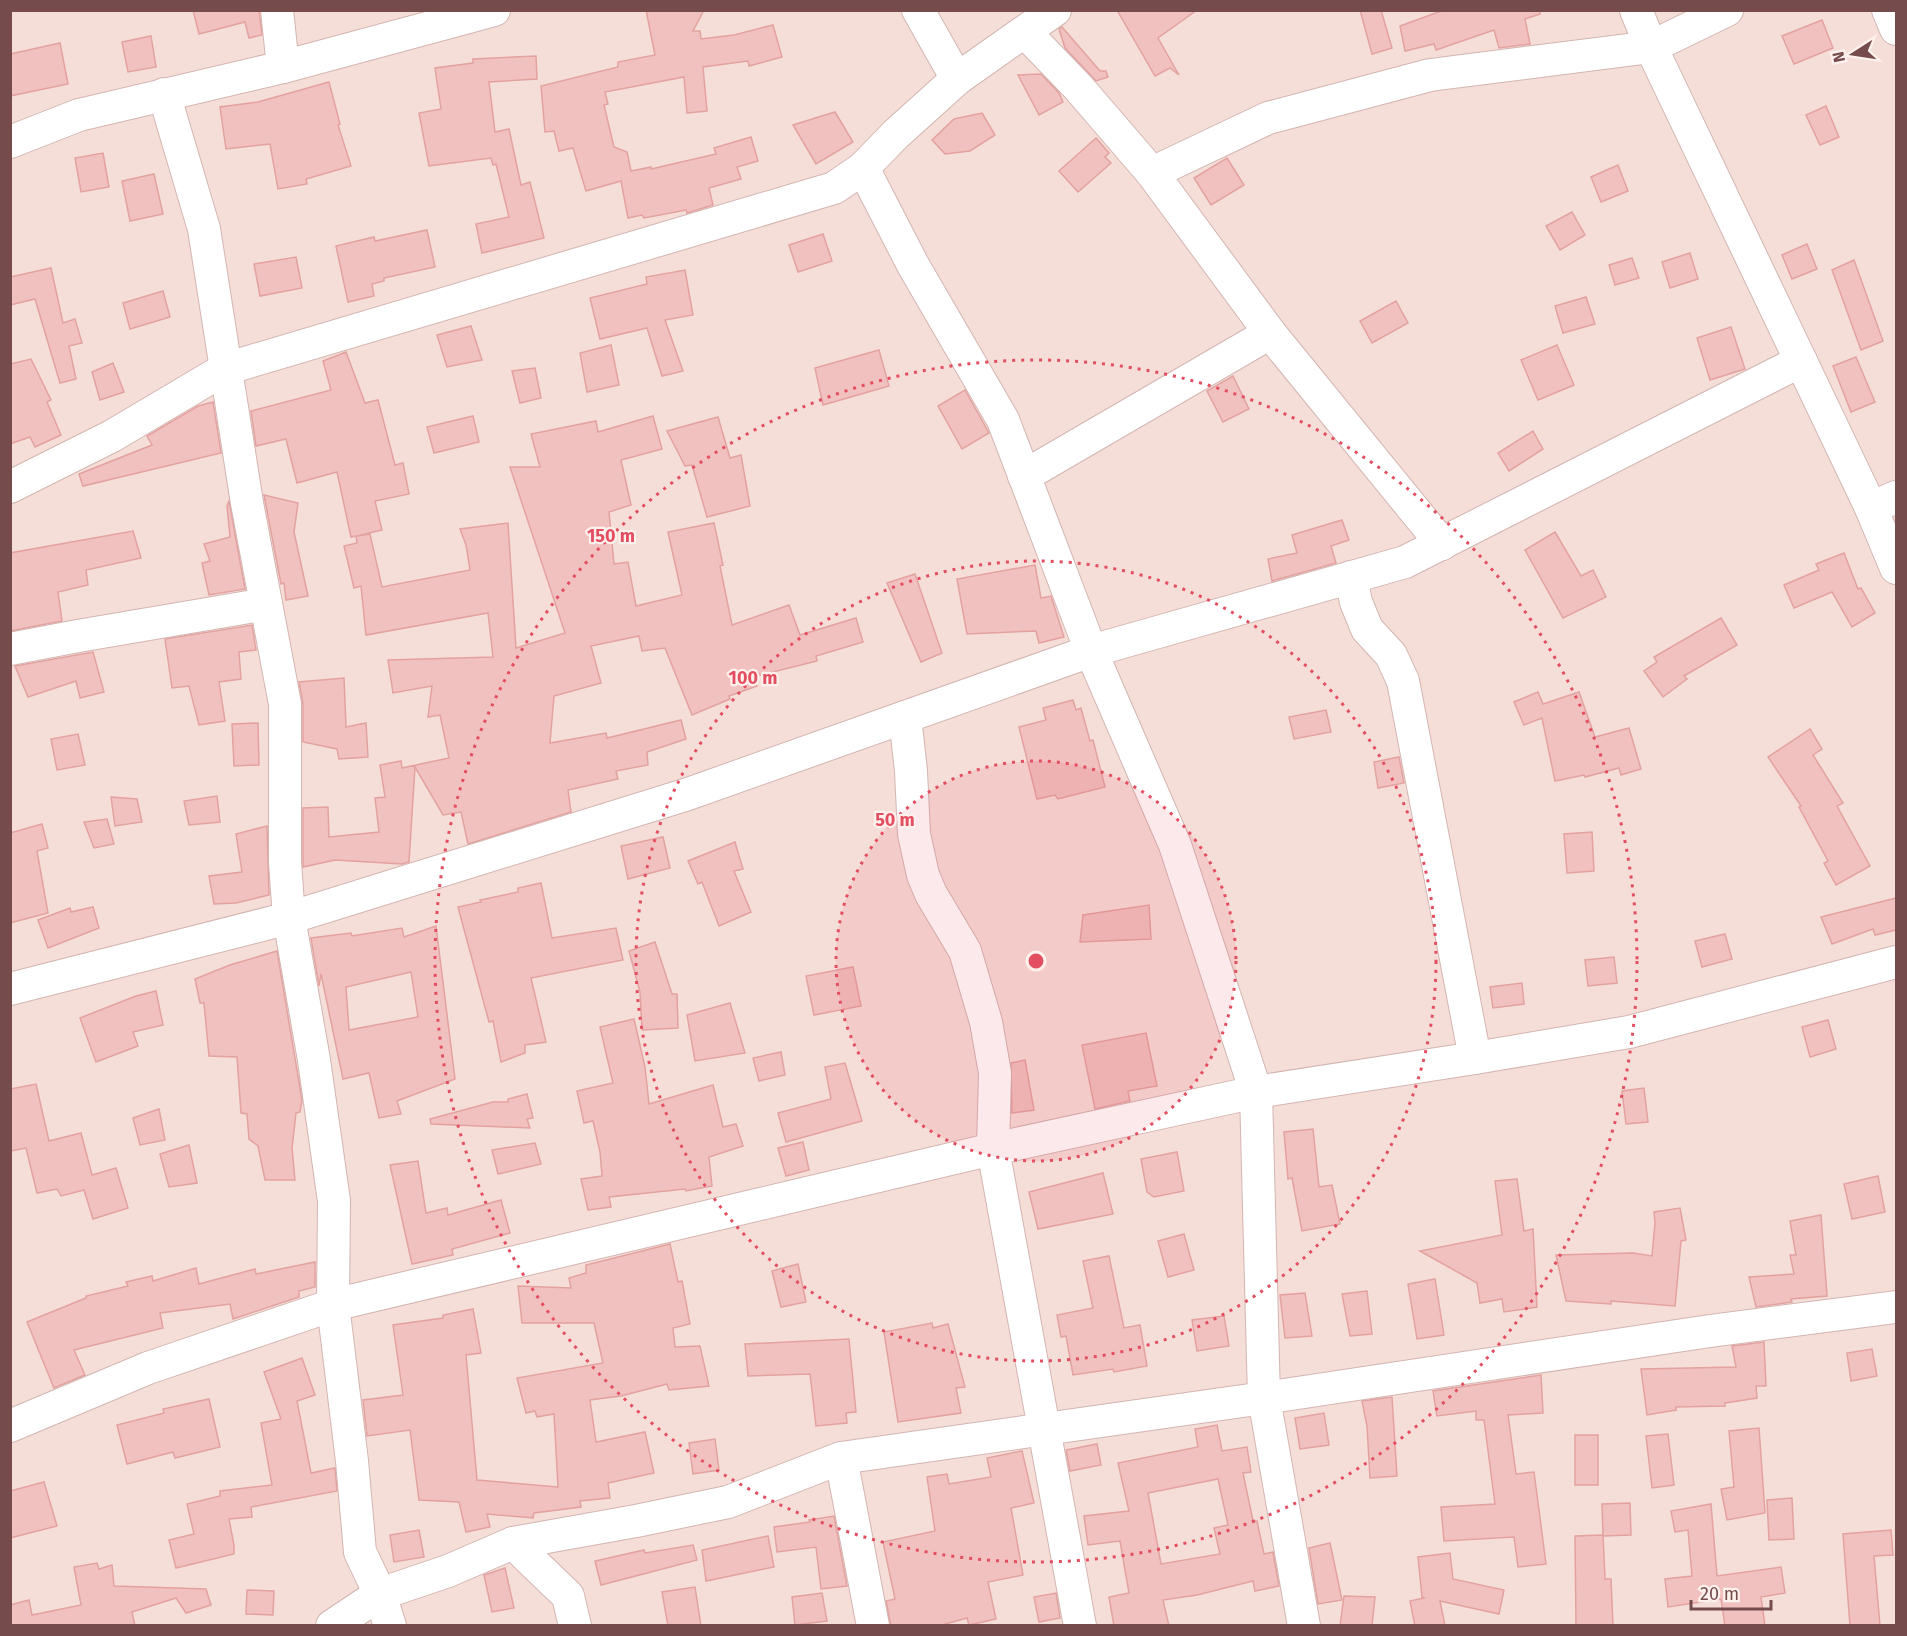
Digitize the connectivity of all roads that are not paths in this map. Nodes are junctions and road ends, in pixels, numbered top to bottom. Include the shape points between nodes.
1 (277, 10) edge
2 (494, 10) edge
3 (918, 10) edge
4 (1055, 10) edge
5 (1636, 10) edge
6 (1727, 10) edge
7 (1888, 10) edge
8 (1896, 29) edge
9 (1025, 32) junction
10 (1651, 47) junction
11 (284, 67) junction
12 (957, 79) junction
13 (164, 94) junction
14 (10, 142) edge
15 (863, 168) junction
16 (1152, 173) junction
17 (1270, 333) junction
18 (1801, 362) junction
19 (225, 369) junction
20 (1024, 476) junction
21 (10, 487) edge
22 (1884, 503) edge
23 (1442, 544) junction
24 (1896, 568) edge
25 (1351, 577) junction
26 (266, 604) junction
27 (10, 649) edge
28 (1091, 651) junction
29 (905, 717) junction
30 (289, 918) junction
31 (1896, 962) edge
32 (10, 989) edge
33 (1475, 1059) junction
34 (1256, 1092) junction
35 (993, 1149) junction
36 (333, 1305) junction
37 (1896, 1307) edge
38 (1264, 1398) junction
39 (10, 1426) edge
40 (1043, 1430) junction
41 (841, 1458) junction
42 (513, 1543) junction
43 (380, 1594) junction
44 (332, 1626) edge
45 (390, 1626) edge
46 (575, 1626) edge
47 (873, 1626) edge
48 (1080, 1626) edge
49 (1304, 1626) edge

1 - 11 street
2 - 11 street
3 - 12 street
4 - 9 street
5 - 10 street
6 - 10 street
7 - 8 street
9 - 12 street
9 - 16 street
10 - 16 street via 1430,75 1268,118
10 - 18 street
11 - 13 street
12 - 15 street
13 - 14 street via 79,116
13 - 19 street via 204,229
15 - 19 street via 834,188
15 - 20 street via 913,265 1004,420
16 - 17 street
17 - 20 street
17 - 23 street
18 - 22 street
18 - 23 street
19 - 21 street via 112,436
19 - 26 street
20 - 28 street
22 - 24 street
23 - 25 street via 1405,562
25 - 28 street
25 - 33 street via 1367,628 1391,654 1402,681
26 - 27 street
26 - 30 street via 285,704
28 - 29 street
28 - 34 street via 1175,844
29 - 30 street via 688,794
29 - 35 street via 914,834 923,875 965,951 986,1022 995,1073
30 - 32 street
30 - 36 street via 334,1201
31 - 33 street via 1629,1032
33 - 34 street
34 - 35 street
34 - 38 street
35 - 36 street
35 - 40 street
36 - 39 street via 148,1368
36 - 43 street via 360,1552
37 - 38 street
38 - 40 street
38 - 49 street
40 - 41 street
40 - 48 street
41 - 42 street via 728,1502
41 - 47 street
42 - 43 street
42 - 46 street via 568,1596
43 - 44 street
43 - 45 street

